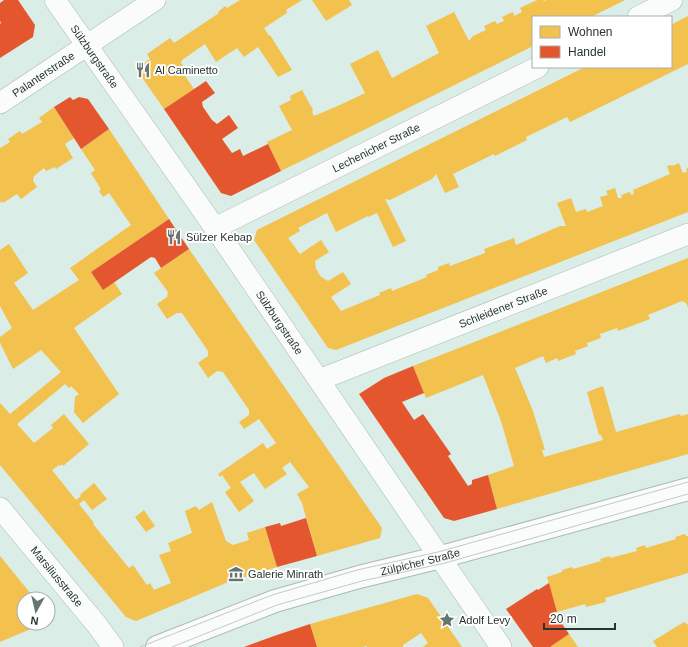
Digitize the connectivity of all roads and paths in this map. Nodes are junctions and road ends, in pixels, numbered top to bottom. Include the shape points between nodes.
1 (55, 0) edge
2 (155, 0) edge
3 (672, 0) edge
4 (640, 16) edge
5 (86, 46) junction
6 (536, 68) edge
7 (0, 103) edge
8 (215, 228) junction
9 (688, 234) edge
10 (319, 380) junction
11 (688, 489) edge
12 (0, 508) edge
13 (441, 558) junction
14 (113, 647) edge
15 (157, 647) edge
16 (501, 647) edge

1 - 5 street, Sülzburgstraße
2 - 5 street, Palanterstraße
3 - 4 street
5 - 7 street, Palanterstraße
5 - 8 street, Sülzburgstraße
6 - 8 street, Lechenicher Straße
8 - 10 street, Sülzburgstraße
9 - 10 street, Schleidener Straße
10 - 13 street, Sülzburgstraße
11 - 13 street, Zülpicher Straße
12 - 14 street, Marsiliusstraße
13 - 15 street, Zülpicher Straße via 359,577 275,601
13 - 16 street, Sülzburgstraße

